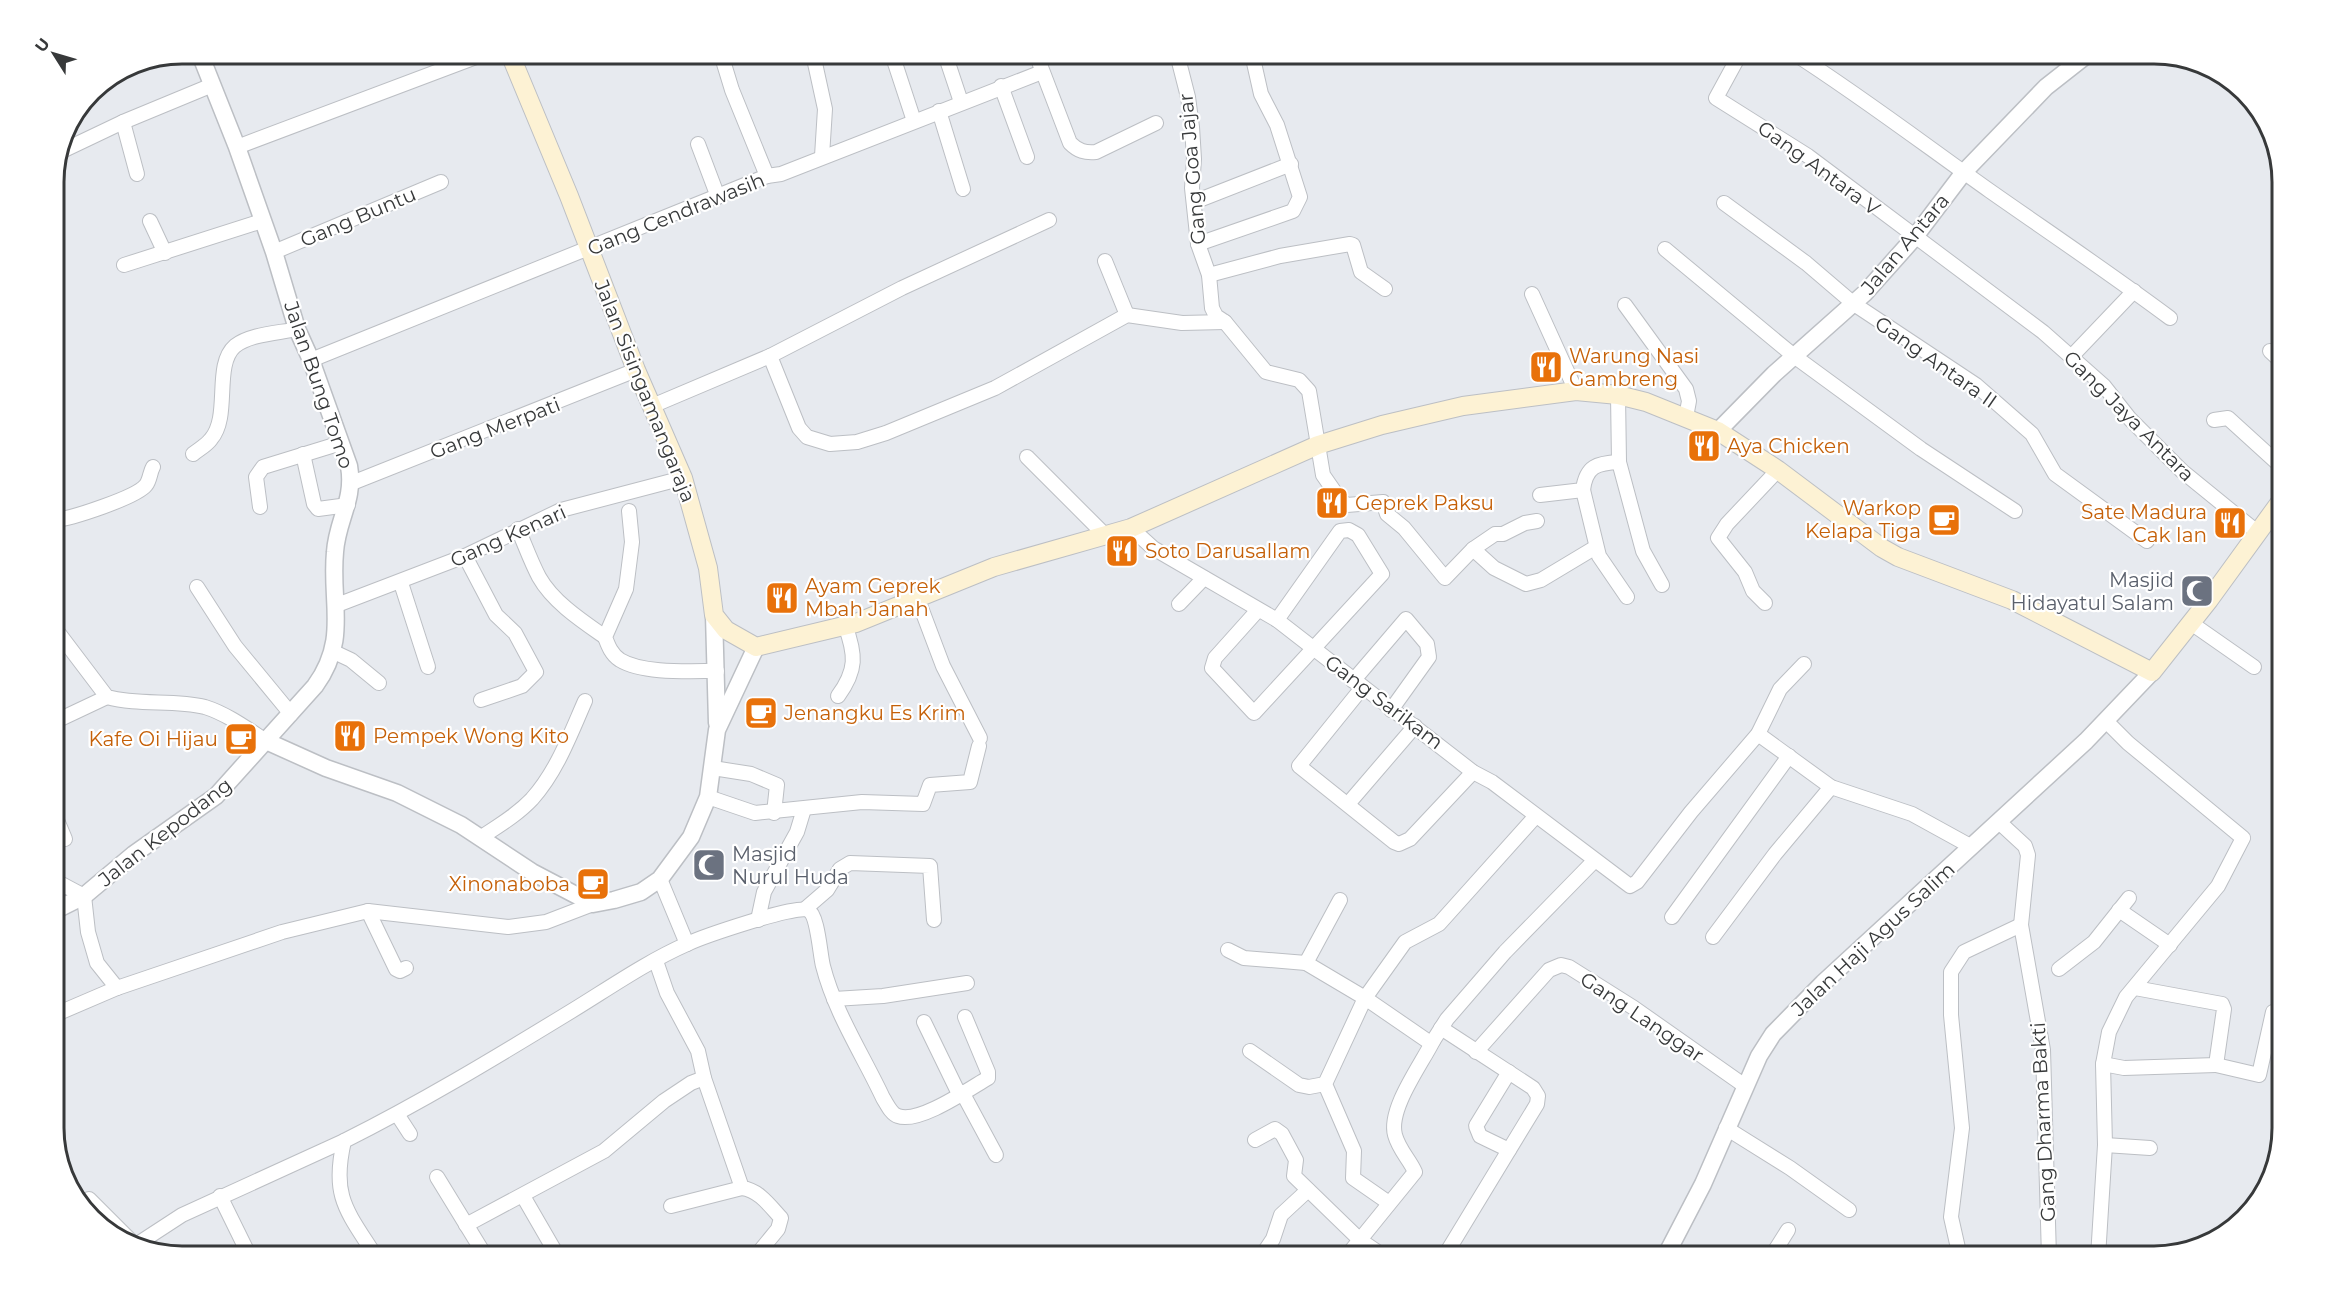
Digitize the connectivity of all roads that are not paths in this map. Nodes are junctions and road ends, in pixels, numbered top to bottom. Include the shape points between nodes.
1 (1180, 64) edge
2 (1259, 64) edge
3 (1734, 64) edge
4 (1810, 64) edge
5 (2075, 64) edge
6 (203, 65) edge
7 (455, 65) edge
8 (514, 65) edge
9 (724, 65) edge
10 (815, 65) edge
11 (895, 65) edge
12 (949, 65) edge
13 (1040, 65) edge
14 (1042, 72) junction
15 (210, 86) junction
16 (1001, 86) junction
17 (961, 102) junction
18 (939, 111) junction
19 (914, 121) junction
20 (123, 122) junction
21 (1156, 123) dead end
22 (698, 144) dead end
23 (70, 147) edge
24 (237, 147) junction
25 (822, 156) junction
26 (1027, 157) dead end
27 (1291, 164) junction
28 (1964, 172) junction
29 (137, 174) dead end
30 (767, 176) junction
31 (441, 182) dead end
32 (963, 189) dead end
33 (718, 196) junction
34 (1194, 202) junction
35 (1724, 203) dead end
36 (1049, 220) dead end
37 (262, 221) junction
38 (150, 222) dead end
39 (1914, 238) junction
40 (1198, 244) junction
41 (588, 248) junction
42 (1665, 249) dead end
43 (274, 252) junction
44 (165, 253) junction
45 (1105, 261) dead end
46 (124, 265) dead end
47 (1209, 275) junction
48 (1385, 289) dead end
49 (2134, 291) junction
50 (1532, 294) dead end
51 (1854, 304) junction
52 (1625, 305) dead end
53 (1127, 315) junction
54 (2170, 318) dead end
55 (1225, 322) junction
56 (297, 329) junction
57 (770, 356) junction
58 (1794, 356) junction
59 (2071, 357) junction
60 (311, 360) junction
61 (636, 370) junction
62 (1576, 391) junction
63 (1618, 395) junction
64 (652, 406) junction
65 (1686, 417) junction
66 (2214, 420) dead end
67 (1718, 431) junction
68 (341, 443) junction
69 (1310, 450) junction
70 (193, 454) dead end
71 (303, 454) junction
72 (1027, 457) dead end
73 (2272, 458) edge
74 (1619, 462) junction
75 (153, 467) dead end
76 (1778, 470) junction
77 (683, 478) junction
78 (352, 483) junction
79 (1583, 490) junction
80 (1540, 495) dead end
81 (348, 505) junction
82 (260, 507) dead end
83 (629, 511) dead end
84 (2015, 511) dead end
85 (2272, 512) edge
86 (65, 519) edge
87 (1537, 521) dead end
88 (1131, 528) junction
89 (518, 529) junction
90 (2257, 532) junction
91 (1106, 536) junction
92 (2147, 542) dead end
93 (1596, 547) junction
94 (1473, 549) junction
95 (465, 556) junction
96 (1204, 578) junction
97 (401, 582) junction
98 (1662, 585) dead end
99 (197, 586) dead end
100 (917, 597) junction
101 (1627, 597) dead end
102 (1765, 603) dead end
103 (1179, 604) dead end
104 (338, 605) junction
105 (1258, 610) junction
106 (714, 615) junction
107 (1277, 620) junction
108 (2191, 623) junction
109 (851, 624) junction
110 (605, 637) junction
111 (65, 641) edge
112 (756, 647) junction
113 (1313, 648) junction
114 (334, 652) junction
115 (1804, 664) dead end
116 (428, 667) dead end
117 (2254, 667) dead end
118 (717, 671) junction
119 (2152, 672) junction
120 (379, 683) dead end
121 (1358, 684) junction
122 (838, 696) dead end
123 (108, 697) junction
124 (481, 700) dead end
125 (585, 701) dead end
126 (1391, 710) junction
127 (291, 714) junction
128 (65, 717) edge
129 (2106, 721) junction
130 (1415, 726) junction
131 (717, 730) junction
132 (1758, 734) junction
133 (266, 741) junction
134 (1789, 756) junction
135 (713, 768) junction
136 (1473, 772) junction
137 (1831, 787) junction
138 (708, 798) junction
139 (1348, 804) junction
140 (804, 809) junction
141 (774, 813) junction
142 (1535, 817) junction
143 (2000, 822) junction
144 (480, 838) junction
145 (1972, 847) junction
146 (1593, 861) junction
147 (660, 879) junction
148 (65, 886) edge
149 (84, 896) junction
150 (2129, 898) dead end
151 (1340, 900) dead end
152 (593, 904) junction
153 (65, 906) edge
154 (805, 909) junction
155 (2119, 910) junction
156 (368, 911) junction
157 (1672, 917) dead end
158 (758, 920) junction
159 (934, 920) dead end
160 (2021, 925) junction
161 (1713, 938) dead end
162 (687, 944) junction
163 (2170, 945) junction
164 (1228, 951) dead end
165 (656, 961) junction
166 (1306, 963) junction
167 (406, 968) dead end
168 (2059, 969) dead end
169 (968, 983) dead end
170 (117, 988) junction
171 (2135, 988) junction
172 (1365, 998) junction
173 (834, 999) junction
174 (65, 1010) edge
175 (2272, 1016) edge
176 (965, 1017) dead end
177 (924, 1022) dead end
178 (1441, 1028) junction
179 (1433, 1041) junction
180 (1250, 1051) dead end
181 (1476, 1052) junction
182 (2103, 1064) junction
183 (2216, 1065) junction
184 (1509, 1072) junction
185 (704, 1078) junction
186 (1325, 1084) junction
187 (1744, 1086) junction
188 (961, 1093) junction
189 (397, 1114) junction
190 (1726, 1128) junction
191 (410, 1134) dead end
192 (1255, 1140) dead end
193 (345, 1141) junction
194 (2105, 1145) junction
195 (2150, 1148) dead end
196 (1509, 1150) junction
197 (996, 1155) dead end
198 (437, 1178) dead end
199 (742, 1188) junction
200 (1308, 1190) junction
201 (220, 1196) junction
202 (524, 1196) junction
203 (89, 1199) dead end
204 (1389, 1203) junction
205 (671, 1206) dead end
206 (1850, 1210) dead end
207 (466, 1225) junction
208 (116, 1226) edge
209 (1788, 1230) dead end
210 (142, 1239) edge
211 (1360, 1240) junction
212 (245, 1246) edge
213 (369, 1246) edge
214 (479, 1246) edge
215 (549, 1246) edge
216 (764, 1246) edge
217 (1268, 1246) edge
218 (1355, 1246) edge
219 (1369, 1246) edge
220 (1451, 1246) edge
221 (1671, 1246) edge
222 (1778, 1246) edge
223 (1958, 1246) edge
224 (2049, 1246) edge
225 (2099, 1246) edge

1 - 34 street, Gang Goa Jajar via 1192,127
2 - 27 street via 1262,94
3 - 39 street, Gang Antara V via 1716,97 1808,156
4 - 28 street
5 - 28 street, Jalan Antara via 2046,87
6 - 15 street, Jalan Bung Tomo
7 - 24 street
8 - 41 main road, Jalan Sisingamangaraja
9 - 30 street
10 - 25 street via 825,110
11 - 19 street
12 - 17 street
13 - 14 street
14 - 16 street, Gang Cendrawasih
14 - 21 street via 1070,143 1085,153 1096,152
15 - 20 street
15 - 24 street, Jalan Bung Tomo
16 - 17 street, Gang Cendrawasih
16 - 26 street
17 - 18 street, Gang Cendrawasih
18 - 19 street, Gang Cendrawasih
18 - 32 street
19 - 25 street, Gang Cendrawasih
20 - 23 street
20 - 29 street
22 - 33 street
24 - 37 street, Jalan Bung Tomo
25 - 30 street, Gang Cendrawasih
27 - 34 street
27 - 40 street via 1300,197 1293,211
28 - 39 street, Jalan Antara
28 - 49 street
30 - 33 street, Gang Cendrawasih
31 - 43 street, Gang Buntu
33 - 41 street, Gang Cendrawasih
34 - 40 street, Gang Goa Jajar
35 - 51 street, Gang Antara II
36 - 57 street via 902,288
37 - 43 street, Jalan Bung Tomo
37 - 44 street
38 - 44 street
39 - 51 street, Jalan Antara
39 - 59 street, Gang Jaya Antara via 2043,332
40 - 47 street, Gang Goa Jajar
41 - 60 street, Gang Cendrawasih
41 - 61 main road, Jalan Sisingamangaraja
42 - 58 street
43 - 56 street, Jalan Bung Tomo
44 - 46 street
45 - 53 street
47 - 48 street via 1280,256 1350,244 1361,272
47 - 55 street, Gang Goa Jajar via 1212,308 1215,316
49 - 54 street
49 - 59 street
50 - 62 street
51 - 58 street, Jalan Antara
51 - 92 street, Gang Antara II via 1976,385 2032,434 2055,474
52 - 65 street via 1686,389
53 - 55 street via 1182,323
53 - 57 street via 995,388 857,442 830,444 807,437 799,428
55 - 69 street, Gang Goa Jajar via 1266,372 1304,383 1312,402
56 - 60 street, Jalan Bung Tomo
56 - 70 street via 235,346 226,358 216,431
57 - 64 street
58 - 67 street, Jalan Antara
58 - 84 street via 1921,449
59 - 90 street, Gang Jaya Antara via 2104,386 2130,419 2182,471
60 - 68 street, Jalan Bung Tomo
61 - 64 main road, Jalan Sisingamangaraja
61 - 78 street, Gang Merpati
62 - 63 main road
62 - 69 main road via 1463,405 1382,425
63 - 65 main road
63 - 74 street
64 - 77 main road, Jalan Sisingamangaraja
65 - 67 main road
66 - 73 street via 2228,418
67 - 76 main road
68 - 71 street
68 - 78 street, Jalan Bung Tomo
69 - 88 main road
69 - 94 street via 1341,501 1385,507 1445,578
71 - 81 street via 318,509
71 - 82 street via 263,467 256,477
72 - 91 street
74 - 79 street via 1595,465 1588,472
74 - 98 street via 1643,551
75 - 86 street via 144,487 90,513
76 - 102 street via 1718,538
76 - 119 main road via 1881,548 2012,600
77 - 89 street, Gang Kenari via 561,510
77 - 106 main road, Jalan Sisingamangaraja via 708,568
78 - 81 street, Jalan Bung Tomo
79 - 80 street
79 - 93 street
81 - 104 street, Jalan Bung Tomo via 335,549
83 - 110 street via 632,542 626,589
85 - 90 main road
87 - 94 street via 1495,534
88 - 91 main road
88 - 96 street, Gang Sarikam via 1153,548
89 - 95 street, Gang Kenari
89 - 110 street via 550,592
90 - 108 main road
91 - 100 main road via 994,567
93 - 94 street via 1541,580 1526,584 1494,568
93 - 101 street
95 - 97 street, Gang Kenari
95 - 124 street via 496,615 515,633 536,672 522,686
96 - 103 street
96 - 105 street, Gang Sarikam
97 - 104 street, Gang Kenari
97 - 116 street
99 - 127 street via 235,646
100 - 109 main road
100 - 140 street via 943,666 980,742 970,782 930,785 923,804 862,802
104 - 114 street, Jalan Bung Tomo
105 - 107 street, Gang Sarikam
105 - 113 street via 1215,658 1212,668 1254,713
106 - 112 main road via 726,630
106 - 118 street
107 - 113 street, Gang Sarikam
107 - 113 street via 1340,531 1353,531 1382,574
108 - 117 street
108 - 119 main road
109 - 112 main road
109 - 122 street via 852,671
110 - 118 street via 620,660 639,666 682,672
111 - 123 street
112 - 131 street
113 - 121 street, Gang Sarikam
114 - 120 street via 357,663
114 - 127 street, Jalan Bung Tomo via 321,679
115 - 132 street via 1780,688
118 - 131 street
119 - 129 street, Jalan Haji Agus Salim
121 - 126 street, Gang Sarikam
121 - 126 street via 1407,619 1427,644 1429,657
121 - 139 street via 1299,766
123 - 128 street
123 - 133 street via 203,707 225,715
125 - 144 street via 559,758 532,799
126 - 130 street, Gang Sarikam
127 - 133 street, Jalan Bung Tomo
129 - 143 street, Jalan Haji Agus Salim
129 - 163 street via 2243,838 2218,886
130 - 136 street, Gang Sarikam
130 - 139 street
131 - 135 street
132 - 134 street
132 - 146 street, Gang Sarikam via 1638,882 1630,886
133 - 144 street via 397,793
133 - 149 street, Jalan Kepodang via 216,796 134,854
134 - 137 street
134 - 157 street
135 - 138 street
135 - 141 street via 751,774 777,785
136 - 139 street via 1403,843 1394,842
136 - 142 street, Gang Sarikam via 1492,782
137 - 145 street via 1912,814
137 - 161 street
138 - 141 street via 755,813
138 - 147 street via 682,852
140 - 141 street
140 - 158 street via 797,832 764,892
142 - 146 street, Gang Sarikam
142 - 172 street via 1439,924 1405,942
143 - 145 street, Jalan Haji Agus Salim
143 - 160 street, Gang Dharma Bakti via 2027,849
144 - 152 street via 532,872
145 - 187 street, Jalan Haji Agus Salim via 1773,1034
146 - 178 street via 1505,952
147 - 152 street via 641,892
147 - 162 street
148 - 149 street
149 - 153 street, Jalan Kepodang
149 - 170 street via 97,963
150 - 155 street
151 - 166 street
152 - 156 street via 546,922 508,927
154 - 158 street
154 - 159 street via 827,890 845,865 930,866
154 - 173 street via 814,920
155 - 163 street
155 - 168 street via 2094,942
156 - 167 street via 396,969
156 - 170 street via 282,932
158 - 162 street
160 - 223 street via 1964,952 1951,972 1951,1015 1962,1128 1951,1217
160 - 224 street, Gang Dharma Bakti via 2043,1050
162 - 165 street
163 - 171 street
164 - 166 street via 1244,958
165 - 185 street via 667,993 698,1051
165 - 189 street
166 - 172 street
169 - 173 street
170 - 174 street
171 - 182 street via 2115,1019
171 - 183 street via 2222,1004
172 - 179 street via 1425,1041
172 - 186 street
173 - 188 street via 892,1112 899,1117 912,1116
175 - 183 street via 2259,1075
176 - 188 street via 989,1076
177 - 188 street
178 - 179 street
178 - 181 street
179 - 204 street via 1393,1123 1404,1156 1416,1171
180 - 186 street via 1299,1085
181 - 184 street
181 - 187 street, Gang Langgar via 1549,970 1561,965 1634,1008
182 - 183 street via 2124,1068
182 - 194 street
184 - 196 street via 1538,1096
184 - 196 street via 1476,1126 1480,1136
185 - 199 street
185 - 202 street via 664,1101 604,1151 539,1184
186 - 204 street via 1354,1151 1353,1178
187 - 190 street, Jalan Haji Agus Salim
188 - 197 street
189 - 191 street
189 - 193 street
190 - 206 street
190 - 221 street, Jalan Haji Agus Salim
192 - 200 street via 1275,1129 1280,1131 1296,1160 1294,1176
193 - 201 street
193 - 213 street via 338,1188 346,1211
194 - 195 street
194 - 225 street
196 - 220 street
198 - 207 street
199 - 205 street
199 - 216 street via 751,1189 782,1218
200 - 211 street
200 - 217 street via 1281,1215
201 - 210 street
201 - 212 street
202 - 207 street
202 - 215 street
203 - 208 street
204 - 211 street
207 - 214 street
209 - 222 street
211 - 218 street
211 - 219 street

